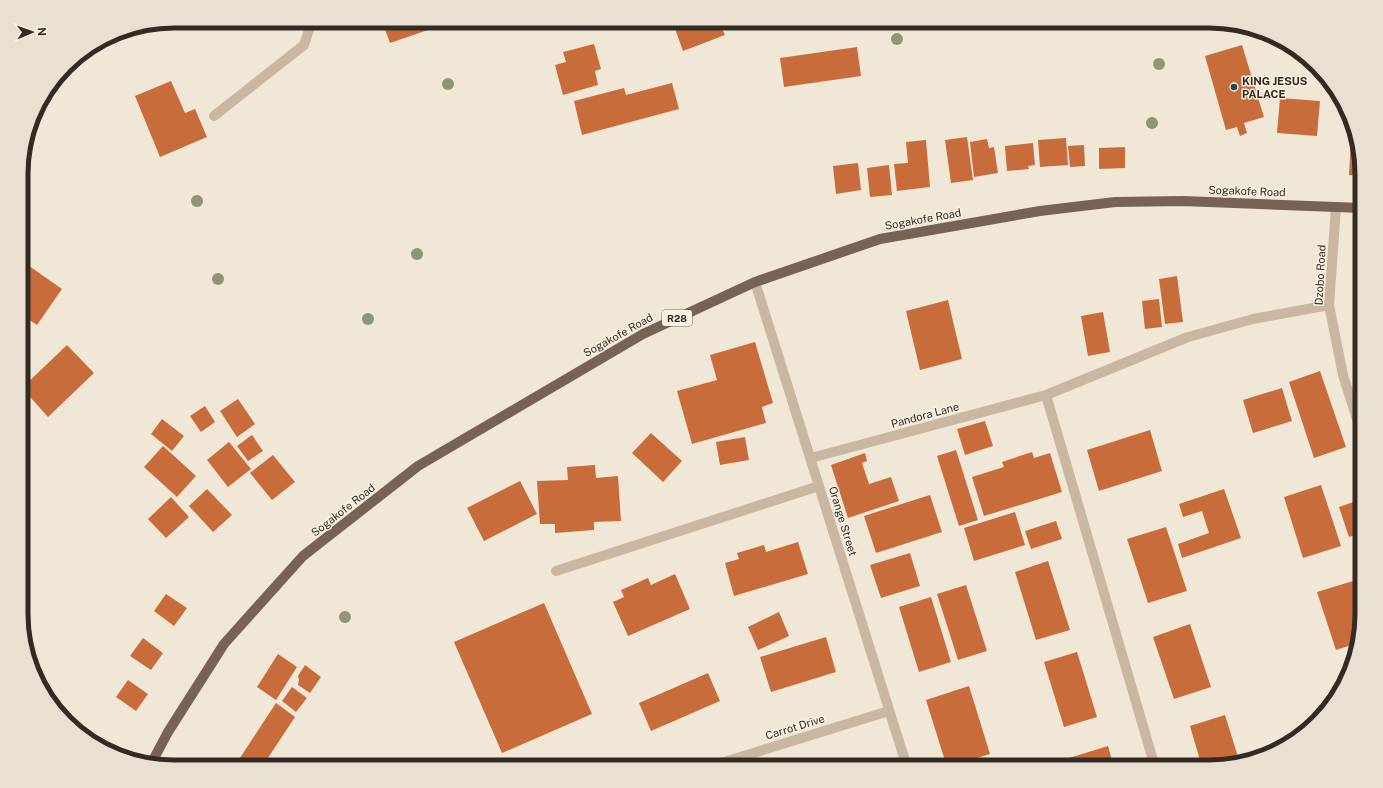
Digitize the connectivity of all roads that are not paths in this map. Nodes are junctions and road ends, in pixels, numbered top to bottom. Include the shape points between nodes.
1 (310, 28) edge
2 (214, 116) dead end
3 (1336, 207) junction
4 (1355, 208) edge
5 (755, 282) junction
6 (1329, 305) junction
7 (1046, 395) junction
8 (1355, 413) edge
9 (811, 458) junction
10 (819, 486) junction
11 (556, 571) dead end
12 (889, 711) junction
13 (154, 759) edge
14 (731, 760) edge
15 (905, 760) edge
16 (1153, 760) edge

1 - 2 street via 304,45
3 - 4 main road, Sogakofe Road / R28
3 - 5 main road, Sogakofe Road / R28 via 1183,201 1115,202 1040,211 880,239
3 - 6 street, Dzobo Road
5 - 9 street, Orange Street
5 - 13 main road, Sogakofe Road / R28 via 643,334 424,462 309,552 224,644
6 - 7 street, Pandora Lane via 1253,319 1188,336
6 - 8 street, Dzobo Road via 1343,375
7 - 9 street, Pandora Lane
7 - 16 street
9 - 10 street, Orange Street
10 - 11 street
10 - 12 street, Orange Street
12 - 14 street, Carrot Drive
12 - 15 street, Orange Street

